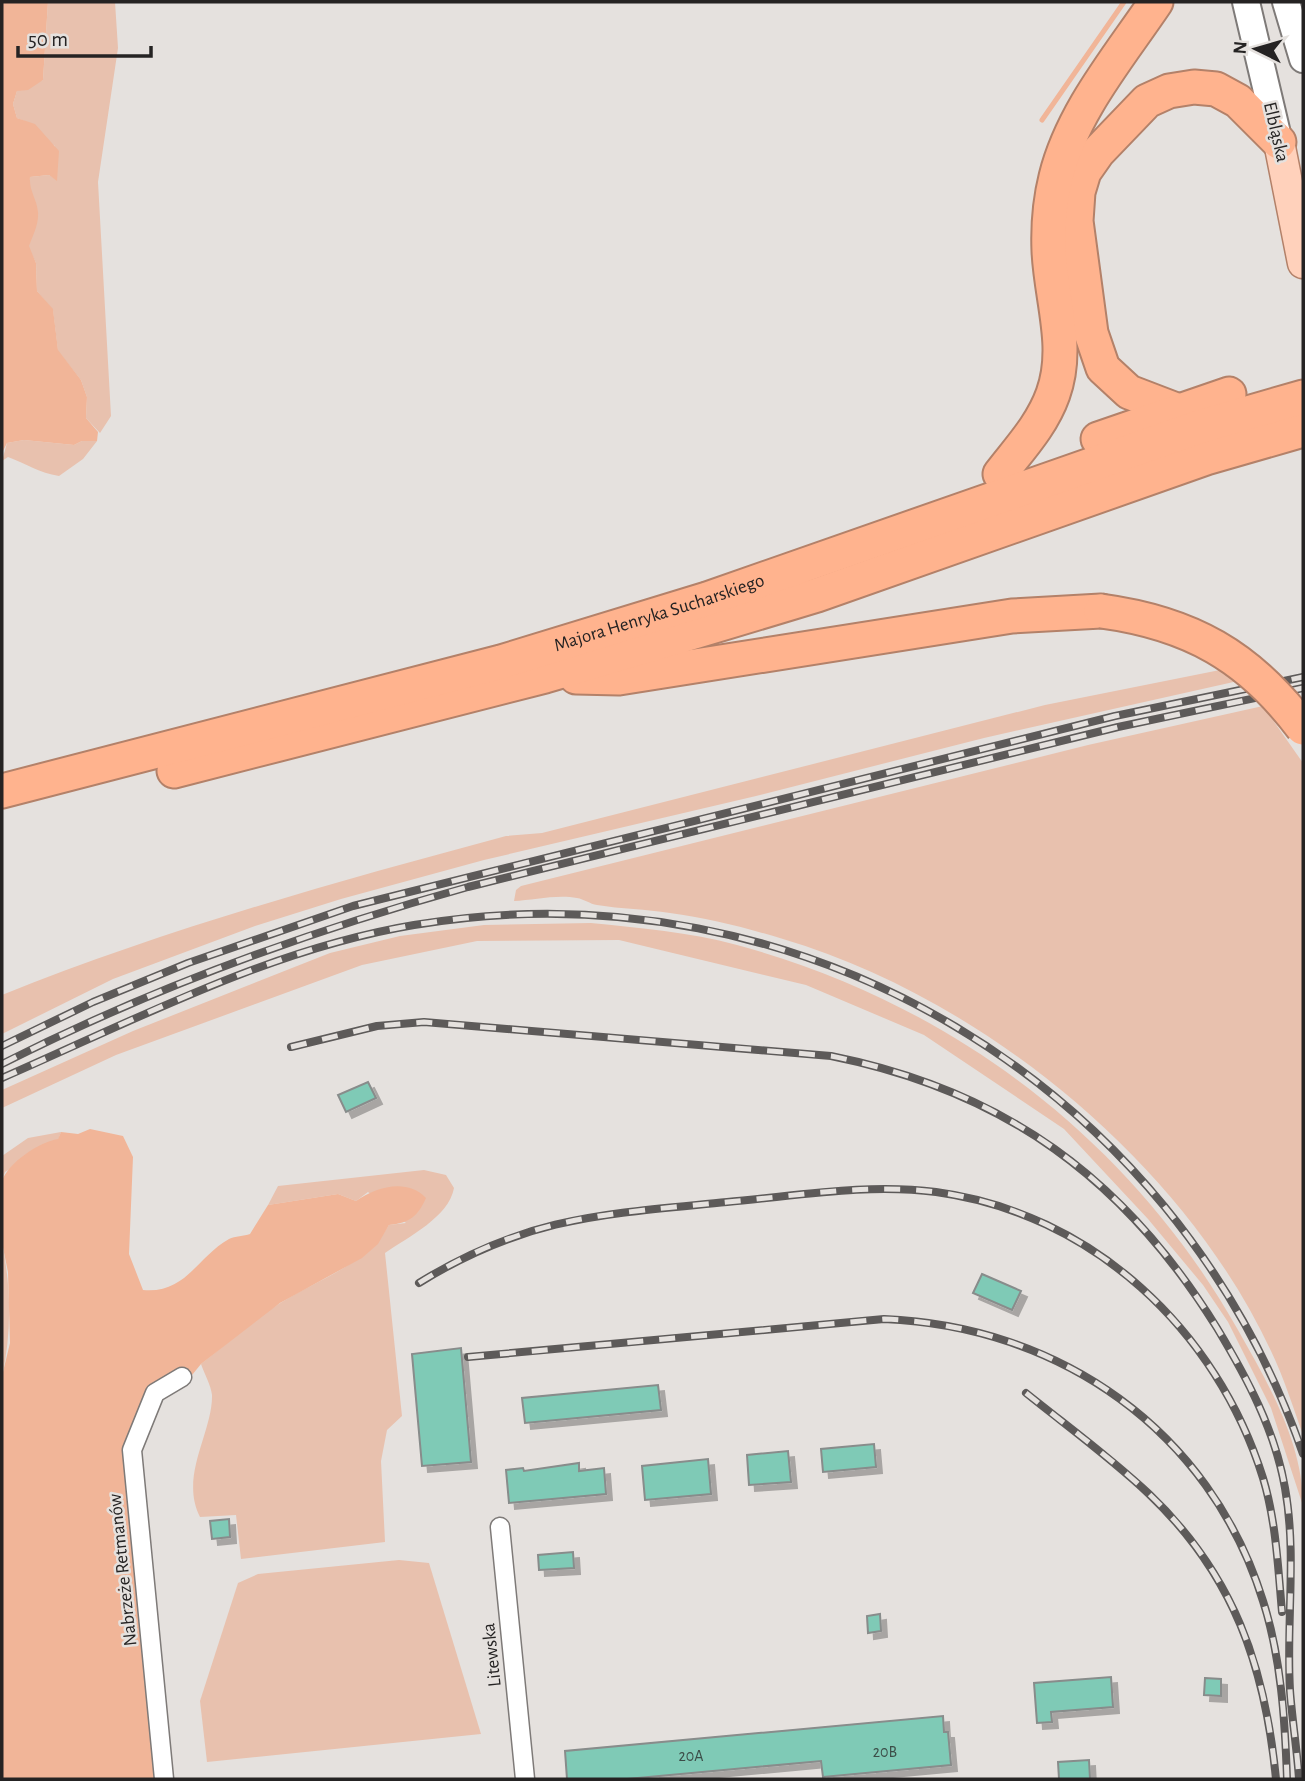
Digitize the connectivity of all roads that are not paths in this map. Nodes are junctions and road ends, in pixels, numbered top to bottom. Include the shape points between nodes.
1 (1156, 2) edge
2 (1246, 2) edge
3 (1286, 2) edge
4 (1303, 60) edge
5 (1279, 142) junction
6 (1303, 263) edge
7 (1303, 375) edge
8 (1303, 397) edge
9 (1176, 410) junction
10 (1303, 430) edge
11 (1000, 474) junction
12 (707, 599) junction
13 (545, 676) junction
14 (1303, 728) edge
15 (2, 791) edge
16 (45, 792) junction
17 (2, 814) edge
18 (182, 1377) dead end
19 (500, 1527) dead end
20 (164, 1779) edge
21 (525, 1779) edge

1 - 11 highway via 1089,100 1068,140 1049,217 1060,364 1040,422
2 - 5 main road, Elbląska
3 - 4 main road
5 - 6 main road, Elbląska
5 - 9 highway via 1238,101 1216,89 1194,87 1147,101 1084,172 1076,221 1091,334 1103,368 1129,392
7 - 9 highway
8 - 12 highway, Majora Henryka Sucharskiego via 1186,432
9 - 11 highway
10 - 13 highway, Majora Henryka Sucharskiego via 1206,458 817,595
11 - 12 highway via 759,558
12 - 16 highway, Majora Henryka Sucharskiego
13 - 14 highway, bridge via 619,678 1012,616 1101,611 1163,623 1217,647 1262,680
13 - 16 highway, Majora Henryka Sucharskiego
15 - 16 highway, Majora Henryka Sucharskiego
16 - 17 highway, Majora Henryka Sucharskiego
18 - 20 street, Nabrzeże Retmanów via 155,1393 132,1450
19 - 21 street, Litewska

